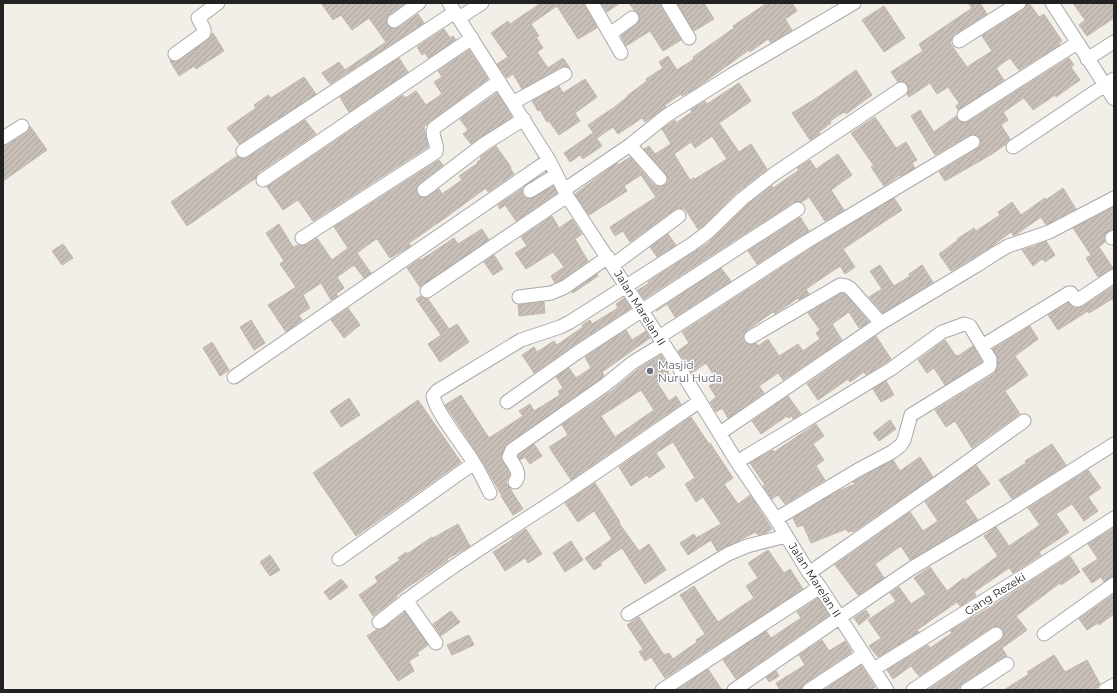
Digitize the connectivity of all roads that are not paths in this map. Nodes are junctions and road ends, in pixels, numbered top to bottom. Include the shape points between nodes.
1 (218, 3) edge
2 (419, 3) edge
3 (482, 3) edge
4 (592, 3) edge
5 (668, 3) edge
6 (854, 3) edge
7 (1019, 3) edge
8 (1057, 5) edge
9 (454, 11) edge
10 (632, 18) dead end
11 (394, 21) dead end
12 (610, 34) junction
13 (472, 38) junction
14 (690, 38) dead end
15 (958, 41) dead end
16 (1114, 42) edge
17 (1077, 43) junction
18 (621, 53) dead end
19 (175, 54) dead end
20 (1087, 59) junction
21 (565, 74) dead end
22 (499, 81) junction
23 (1109, 82) edge
24 (901, 89) dead end
25 (1114, 99) edge
26 (514, 102) junction
27 (964, 115) dead end
28 (524, 120) junction
29 (22, 126) dead end
30 (3, 138) edge
31 (973, 142) dead end
32 (630, 145) junction
33 (1013, 147) dead end
34 (243, 151) dead end
35 (549, 160) junction
36 (556, 175) junction
37 (660, 179) dead end
38 (263, 180) dead end
39 (424, 190) dead end
40 (530, 191) dead end
41 (566, 193) junction
42 (1114, 198) edge
43 (798, 209) dead end
44 (679, 216) dead end
45 (302, 238) dead end
46 (610, 261) junction
47 (1114, 276) edge
48 (626, 286) junction
49 (427, 292) dead end
50 (519, 297) dead end
51 (641, 311) junction
52 (881, 323) junction
53 (752, 337) dead end
54 (661, 340) junction
55 (982, 346) junction
56 (234, 377) dead end
57 (700, 401) junction
58 (507, 402) dead end
59 (1024, 421) dead end
60 (720, 433) junction
61 (1114, 444) edge
62 (737, 462) junction
63 (474, 463) junction
64 (515, 482) dead end
65 (490, 493) dead end
66 (1114, 518) edge
67 (776, 519) junction
68 (786, 536) junction
69 (339, 559) dead end
70 (809, 573) junction
71 (1114, 584) edge
72 (820, 587) junction
73 (406, 600) junction
74 (628, 614) dead end
75 (840, 618) junction
76 (379, 622) dead end
77 (996, 634) dead end
78 (1044, 634) dead end
79 (436, 643) dead end
80 (864, 654) junction
81 (1007, 664) dead end
82 (874, 669) junction
83 (1114, 686) edge
84 (884, 689) edge
85 (662, 690) edge
86 (734, 690) edge
87 (810, 690) edge
88 (913, 690) edge
89 (967, 690) edge
90 (1105, 690) edge

1 - 19 street via 198,18 204,33
2 - 11 street
3 - 9 street
4 - 12 street
5 - 14 street
6 - 32 street via 666,116
7 - 15 street
8 - 17 street
9 - 13 street, Jalan Marelan II
9 - 34 street
10 - 12 street
12 - 18 street
13 - 22 street, Jalan Marelan II
13 - 38 street
16 - 20 street
17 - 20 street
17 - 27 street
20 - 23 street
21 - 26 street
22 - 26 street, Jalan Marelan II
22 - 45 street via 434,128 432,135 436,152
23 - 25 street
23 - 33 street
24 - 48 street via 774,174 742,199 708,232
26 - 28 street, Jalan Marelan II
28 - 35 street, Jalan Marelan II
28 - 39 street via 484,144
29 - 30 street
31 - 54 street via 806,242
32 - 37 street
32 - 41 street
35 - 36 street, Jalan Marelan II
35 - 56 street
36 - 40 street
36 - 41 street, Jalan Marelan II
41 - 46 street, Jalan Marelan II
41 - 49 street
42 - 52 street via 1049,232 1008,246
43 - 51 street
44 - 46 street
46 - 48 street, Jalan Marelan II
46 - 50 street via 558,291
47 - 55 street via 1078,300 1069,293
48 - 51 street, Jalan Marelan II
48 - 63 street via 560,328 528,336 434,394 433,398 439,410
51 - 54 street, Jalan Marelan II
51 - 58 street
52 - 53 street via 850,288 840,285
52 - 60 street
54 - 57 street, Jalan Marelan II
54 - 64 street via 605,385 512,450 509,457 518,475
55 - 62 street via 970,326 964,324 942,332 891,369
55 - 67 street via 990,359 990,365 912,415 901,445
57 - 60 street, Jalan Marelan II
57 - 73 street
59 - 70 street
60 - 62 street, Jalan Marelan II
61 - 75 street via 912,568
62 - 67 street, Jalan Marelan II
63 - 65 street
63 - 69 street
66 - 82 street, Gang Rezeki
67 - 68 street, Jalan Marelan II
68 - 70 street, Jalan Marelan II
68 - 74 street via 747,546 728,554
70 - 72 street, Jalan Marelan II
71 - 78 street
72 - 75 street, Jalan Marelan II
72 - 85 street
73 - 76 street
73 - 79 street
75 - 80 street, Jalan Marelan II
75 - 86 street
77 - 88 street
80 - 82 street, Jalan Marelan II
80 - 87 street
81 - 89 street
82 - 84 street, Jalan Marelan II
83 - 90 street

